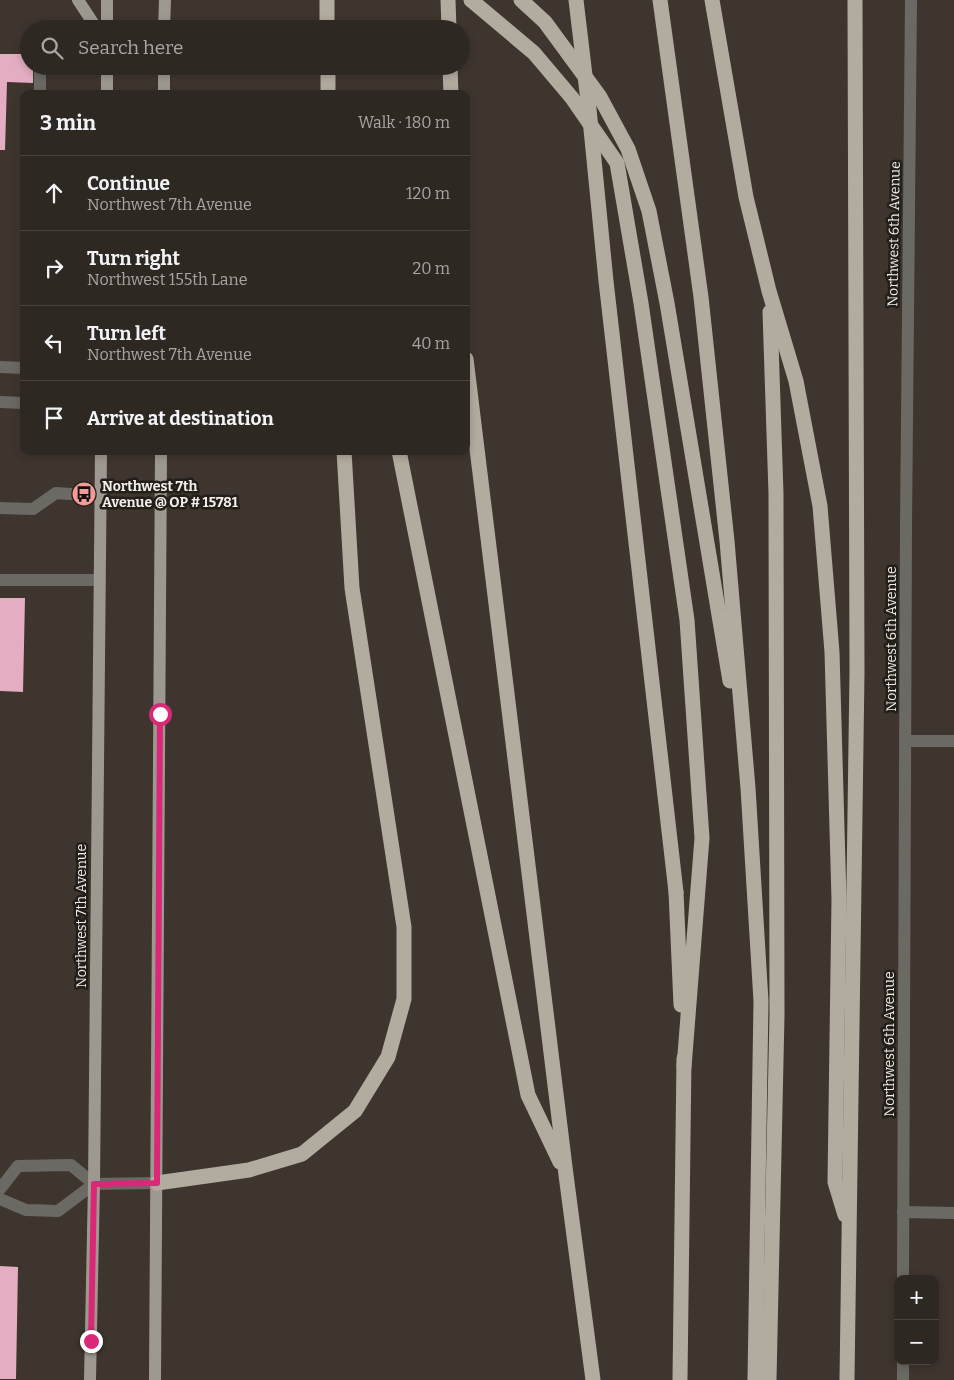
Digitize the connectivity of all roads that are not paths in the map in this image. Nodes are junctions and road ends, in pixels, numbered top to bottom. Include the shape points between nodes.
1 (78, 0) edge
2 (107, 0) edge
3 (165, 0) edge
4 (327, 0) edge
5 (448, 0) edge
6 (471, 0) edge
7 (522, 0) edge
8 (576, 0) edge
9 (660, 0) edge
10 (712, 0) edge
11 (855, 0) edge
12 (911, 0) edge
13 (91, 20) edge
14 (107, 20) edge
15 (164, 20) edge
16 (327, 20) edge
17 (449, 20) edge
18 (40, 75) edge
19 (107, 75) edge
20 (164, 75) edge
21 (328, 75) edge
22 (450, 75) edge
23 (40, 90) edge
24 (107, 90) edge
25 (164, 90) edge
26 (328, 90) edge
27 (451, 90) edge
28 (769, 291) junction
29 (0, 367) edge
30 (20, 368) edge
31 (470, 392) edge
32 (0, 402) edge
33 (20, 403) edge
34 (101, 455) edge
35 (161, 455) edge
36 (344, 455) edge
37 (400, 455) edge
38 (101, 496) junction
39 (0, 508) edge
40 (0, 580) edge
41 (99, 580) junction
42 (906, 741) junction
43 (954, 741) edge
44 (748, 788) junction
45 (684, 1068) junction
46 (566, 1175) junction
47 (157, 1183) junction
48 (94, 1184) junction
49 (0, 1189) edge
50 (0, 1199) edge
51 (903, 1212) junction
52 (954, 1213) edge
53 (849, 1231) junction
54 (903, 1275) edge
55 (903, 1365) edge
56 (90, 1380) edge
57 (155, 1380) edge
58 (593, 1380) edge
59 (680, 1380) edge
60 (755, 1380) edge
61 (769, 1380) edge
62 (847, 1380) edge
63 (903, 1380) edge

1 - 13 main road
2 - 14 main road
3 - 15 main road
4 - 16 highway
5 - 17 highway
6 - 45 highway, bridge via 534,53 572,98 617,162 687,620 702,838
7 - 44 highway, bridge via 546,22 600,97 628,149 649,211
8 - 45 highway, bridge via 676,892
9 - 44 highway via 701,297 727,541
10 - 28 highway via 746,197
11 - 53 highway via 857,672
12 - 42 street, Northwest 6th Avenue
18 - 23 street
19 - 24 main road
20 - 25 main road
21 - 26 highway
22 - 27 highway
28 - 53 highway via 796,381 820,506 832,652 839,898 835,1182
28 - 61 highway via 776,494 777,1015
29 - 30 street
31 - 46 highway
32 - 33 street
34 - 38 main road, Northwest 7th Avenue
35 - 47 main road
36 - 47 highway via 352,588 404,927 404,999 388,1057 355,1111 302,1154 249,1170
37 - 46 highway via 528,1094
38 - 39 street via 56,493 33,509
38 - 41 main road, Northwest 7th Avenue
40 - 41 street
41 - 48 main road, Northwest 7th Avenue
42 - 43 street
42 - 51 street, Northwest 6th Avenue
44 - 60 highway via 761,1001
45 - 59 highway
46 - 58 highway
47 - 48 street
47 - 57 main road
48 - 49 street via 71,1166 18,1166
48 - 50 street via 58,1211 26,1210
48 - 56 main road, Northwest 7th Avenue
51 - 52 street
51 - 54 street, Northwest 6th Avenue
53 - 62 highway
55 - 63 street

